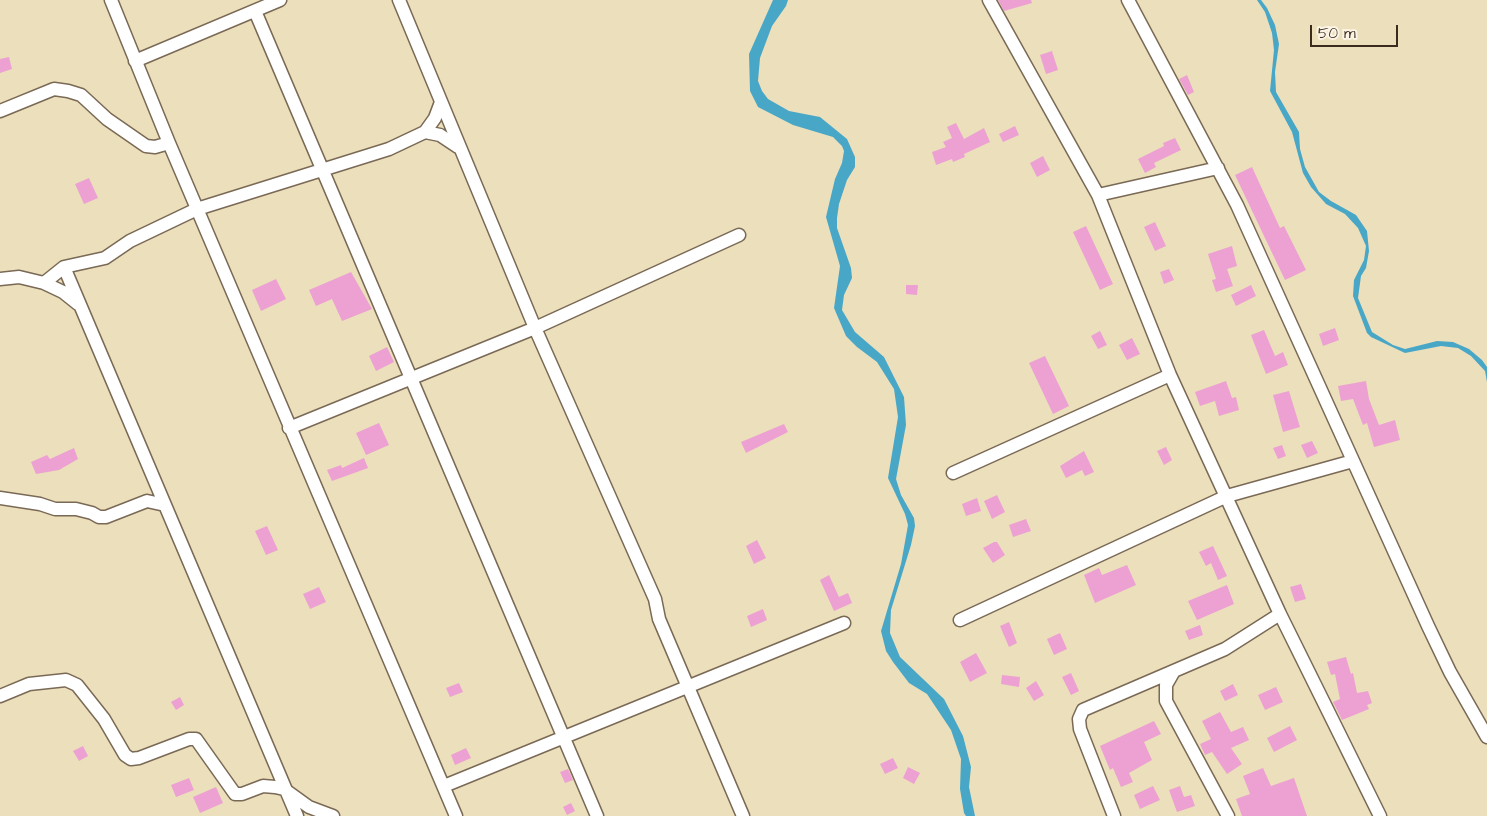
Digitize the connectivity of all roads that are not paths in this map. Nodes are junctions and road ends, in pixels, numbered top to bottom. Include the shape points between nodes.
1 (111, 0) edge
2 (280, 0) edge
3 (399, 0) edge
4 (989, 0) edge
5 (1128, 0) edge
6 (255, 11) junction
7 (135, 61) junction
8 (440, 102) junction
9 (0, 111) edge
10 (425, 132) junction
11 (169, 143) junction
12 (460, 149) junction
13 (1218, 168) junction
14 (323, 171) junction
15 (1098, 196) junction
16 (196, 209) junction
17 (739, 235) dead end
18 (64, 268) junction
19 (0, 279) edge
20 (44, 283) junction
21 (80, 305) junction
22 (535, 328) junction
23 (1170, 375) junction
24 (412, 379) junction
25 (289, 428) junction
26 (1353, 461) junction
27 (953, 473) dead end
28 (1227, 496) junction
29 (0, 498) edge
30 (165, 505) junction
31 (1280, 614) junction
32 (960, 620) dead end
33 (844, 623) dead end
34 (1174, 671) junction
35 (688, 688) junction
36 (0, 696) edge
37 (1487, 737) edge
38 (564, 738) junction
39 (444, 786) junction
40 (284, 789) junction
41 (297, 816) edge
42 (333, 816) edge
43 (456, 816) edge
44 (597, 816) edge
45 (743, 816) edge
46 (1114, 816) edge
47 (1228, 816) edge
48 (1380, 816) edge

1 - 7 street
2 - 6 street
3 - 8 street
4 - 15 street
5 - 13 street
6 - 7 street
6 - 14 street
7 - 11 street
8 - 10 street via 435,118
8 - 12 street
9 - 11 street via 54,89 68,91 81,96 146,146
10 - 12 street via 440,135
10 - 14 street via 375,155
11 - 16 street
12 - 22 street
13 - 15 street
13 - 26 street
14 - 16 street
14 - 24 street
15 - 23 street
16 - 18 street via 130,241 105,258
16 - 25 street
17 - 22 street
18 - 20 street
18 - 21 street
19 - 20 street via 19,276
20 - 21 street
21 - 30 street
22 - 24 street
22 - 35 street via 655,599 659,619
23 - 27 street
23 - 28 street
24 - 25 street
24 - 38 street
25 - 39 street
26 - 28 street
26 - 37 street via 1450,672
28 - 31 street
28 - 32 street
29 - 30 street via 54,509 76,509 99,517 147,501
30 - 40 street
31 - 34 street via 1225,649
31 - 48 street
33 - 35 street
34 - 46 street via 1083,710 1079,719
34 - 47 street via 1166,685 1166,701
35 - 38 street
35 - 45 street
36 - 40 street via 29,684 66,680 78,685 104,719 125,755 131,759 189,738 196,739 235,794 269,786
38 - 39 street
38 - 44 street
39 - 43 street
40 - 41 street
40 - 42 street via 309,807

